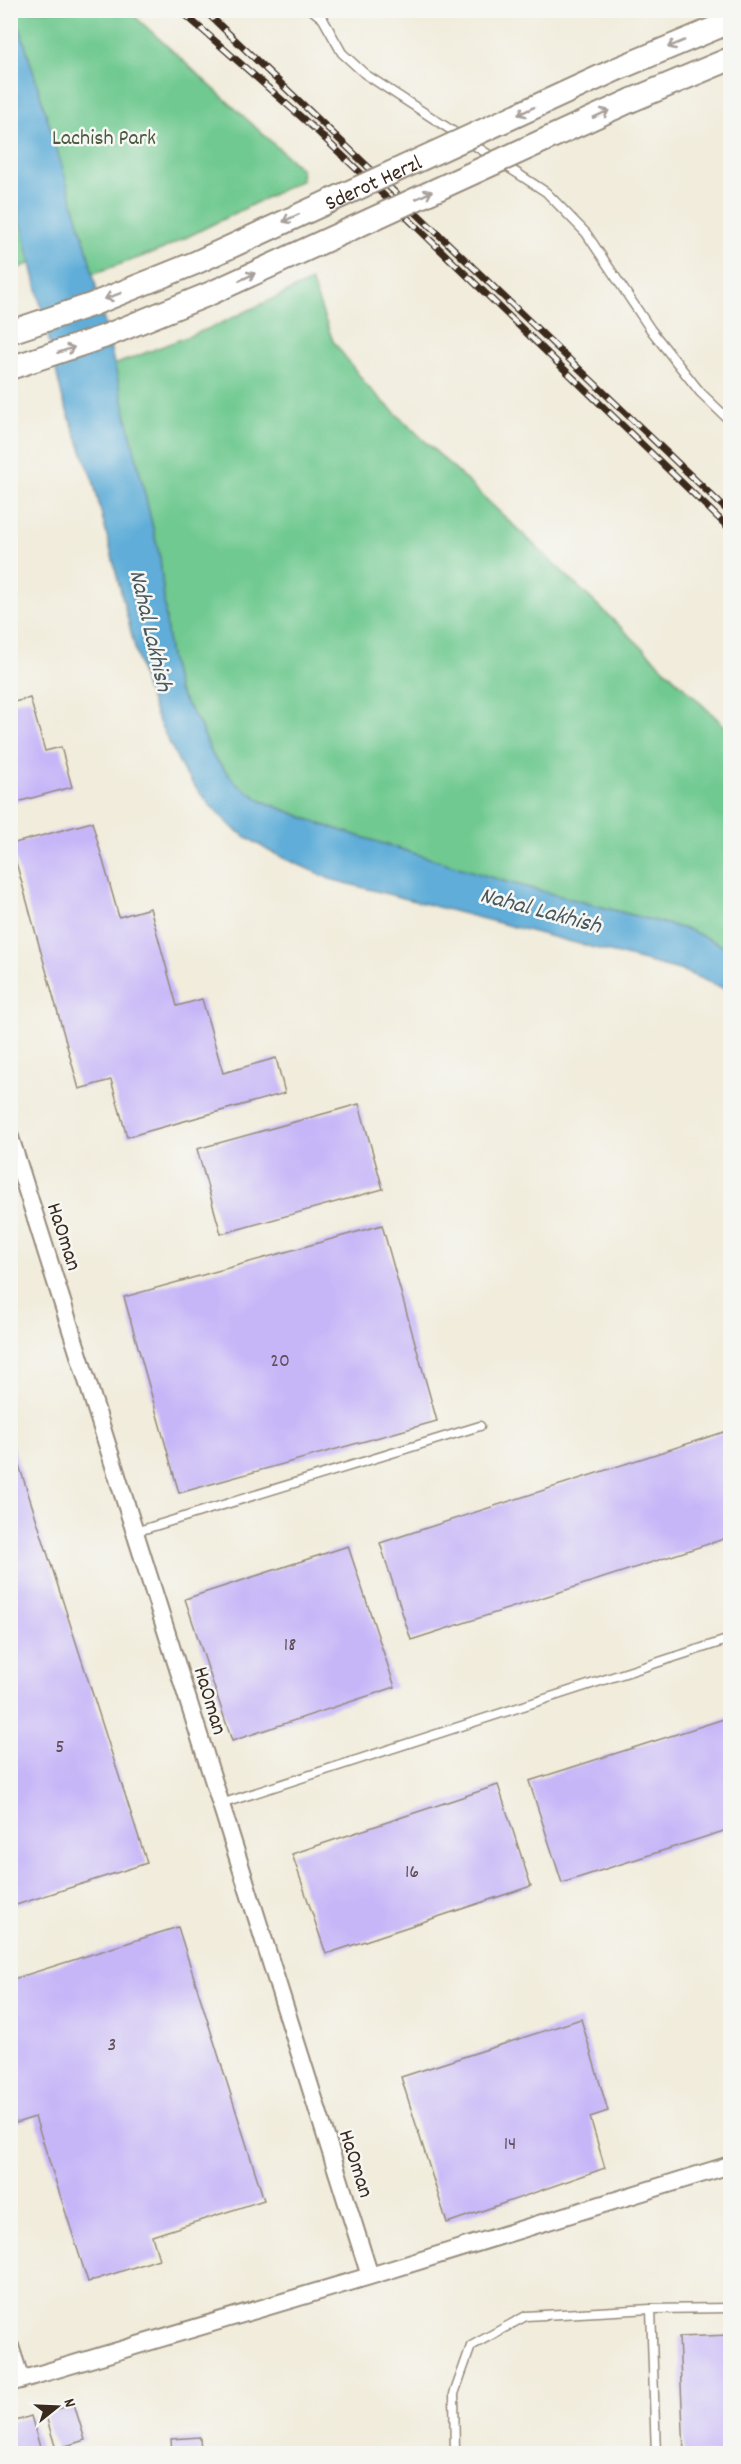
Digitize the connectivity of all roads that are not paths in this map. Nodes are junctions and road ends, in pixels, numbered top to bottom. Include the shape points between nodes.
1 (312, 10) edge
2 (730, 22) edge
3 (730, 59) edge
4 (10, 332) edge
5 (10, 368) edge
6 (730, 421) edge
7 (10, 1137) edge
8 (480, 1426) dead end
9 (135, 1532) junction
10 (730, 1639) edge
11 (221, 1804) junction
12 (730, 2165) edge
13 (370, 2276) junction
14 (730, 2308) edge
15 (651, 2309) junction
16 (10, 2346) edge
17 (16, 2382) edge
18 (455, 2454) edge
19 (656, 2454) edge

1 - 6 lane via 342,53 365,74 546,192 586,233 651,330 700,392
2 -> 4 main road, Sderot Herzl, bridge via 617,69 195,263 92,305
5 -> 3 main road, Sderot Herzl, bridge via 103,337 209,294
7 - 9 street, HaOman
8 - 9 lane
9 - 11 street, HaOman
10 - 11 lane
11 - 13 street, HaOman
12 - 13 street
13 - 17 street
14 - 15 lane
15 - 18 lane via 526,2316 471,2346 454,2394
15 - 19 lane
16 - 17 street

